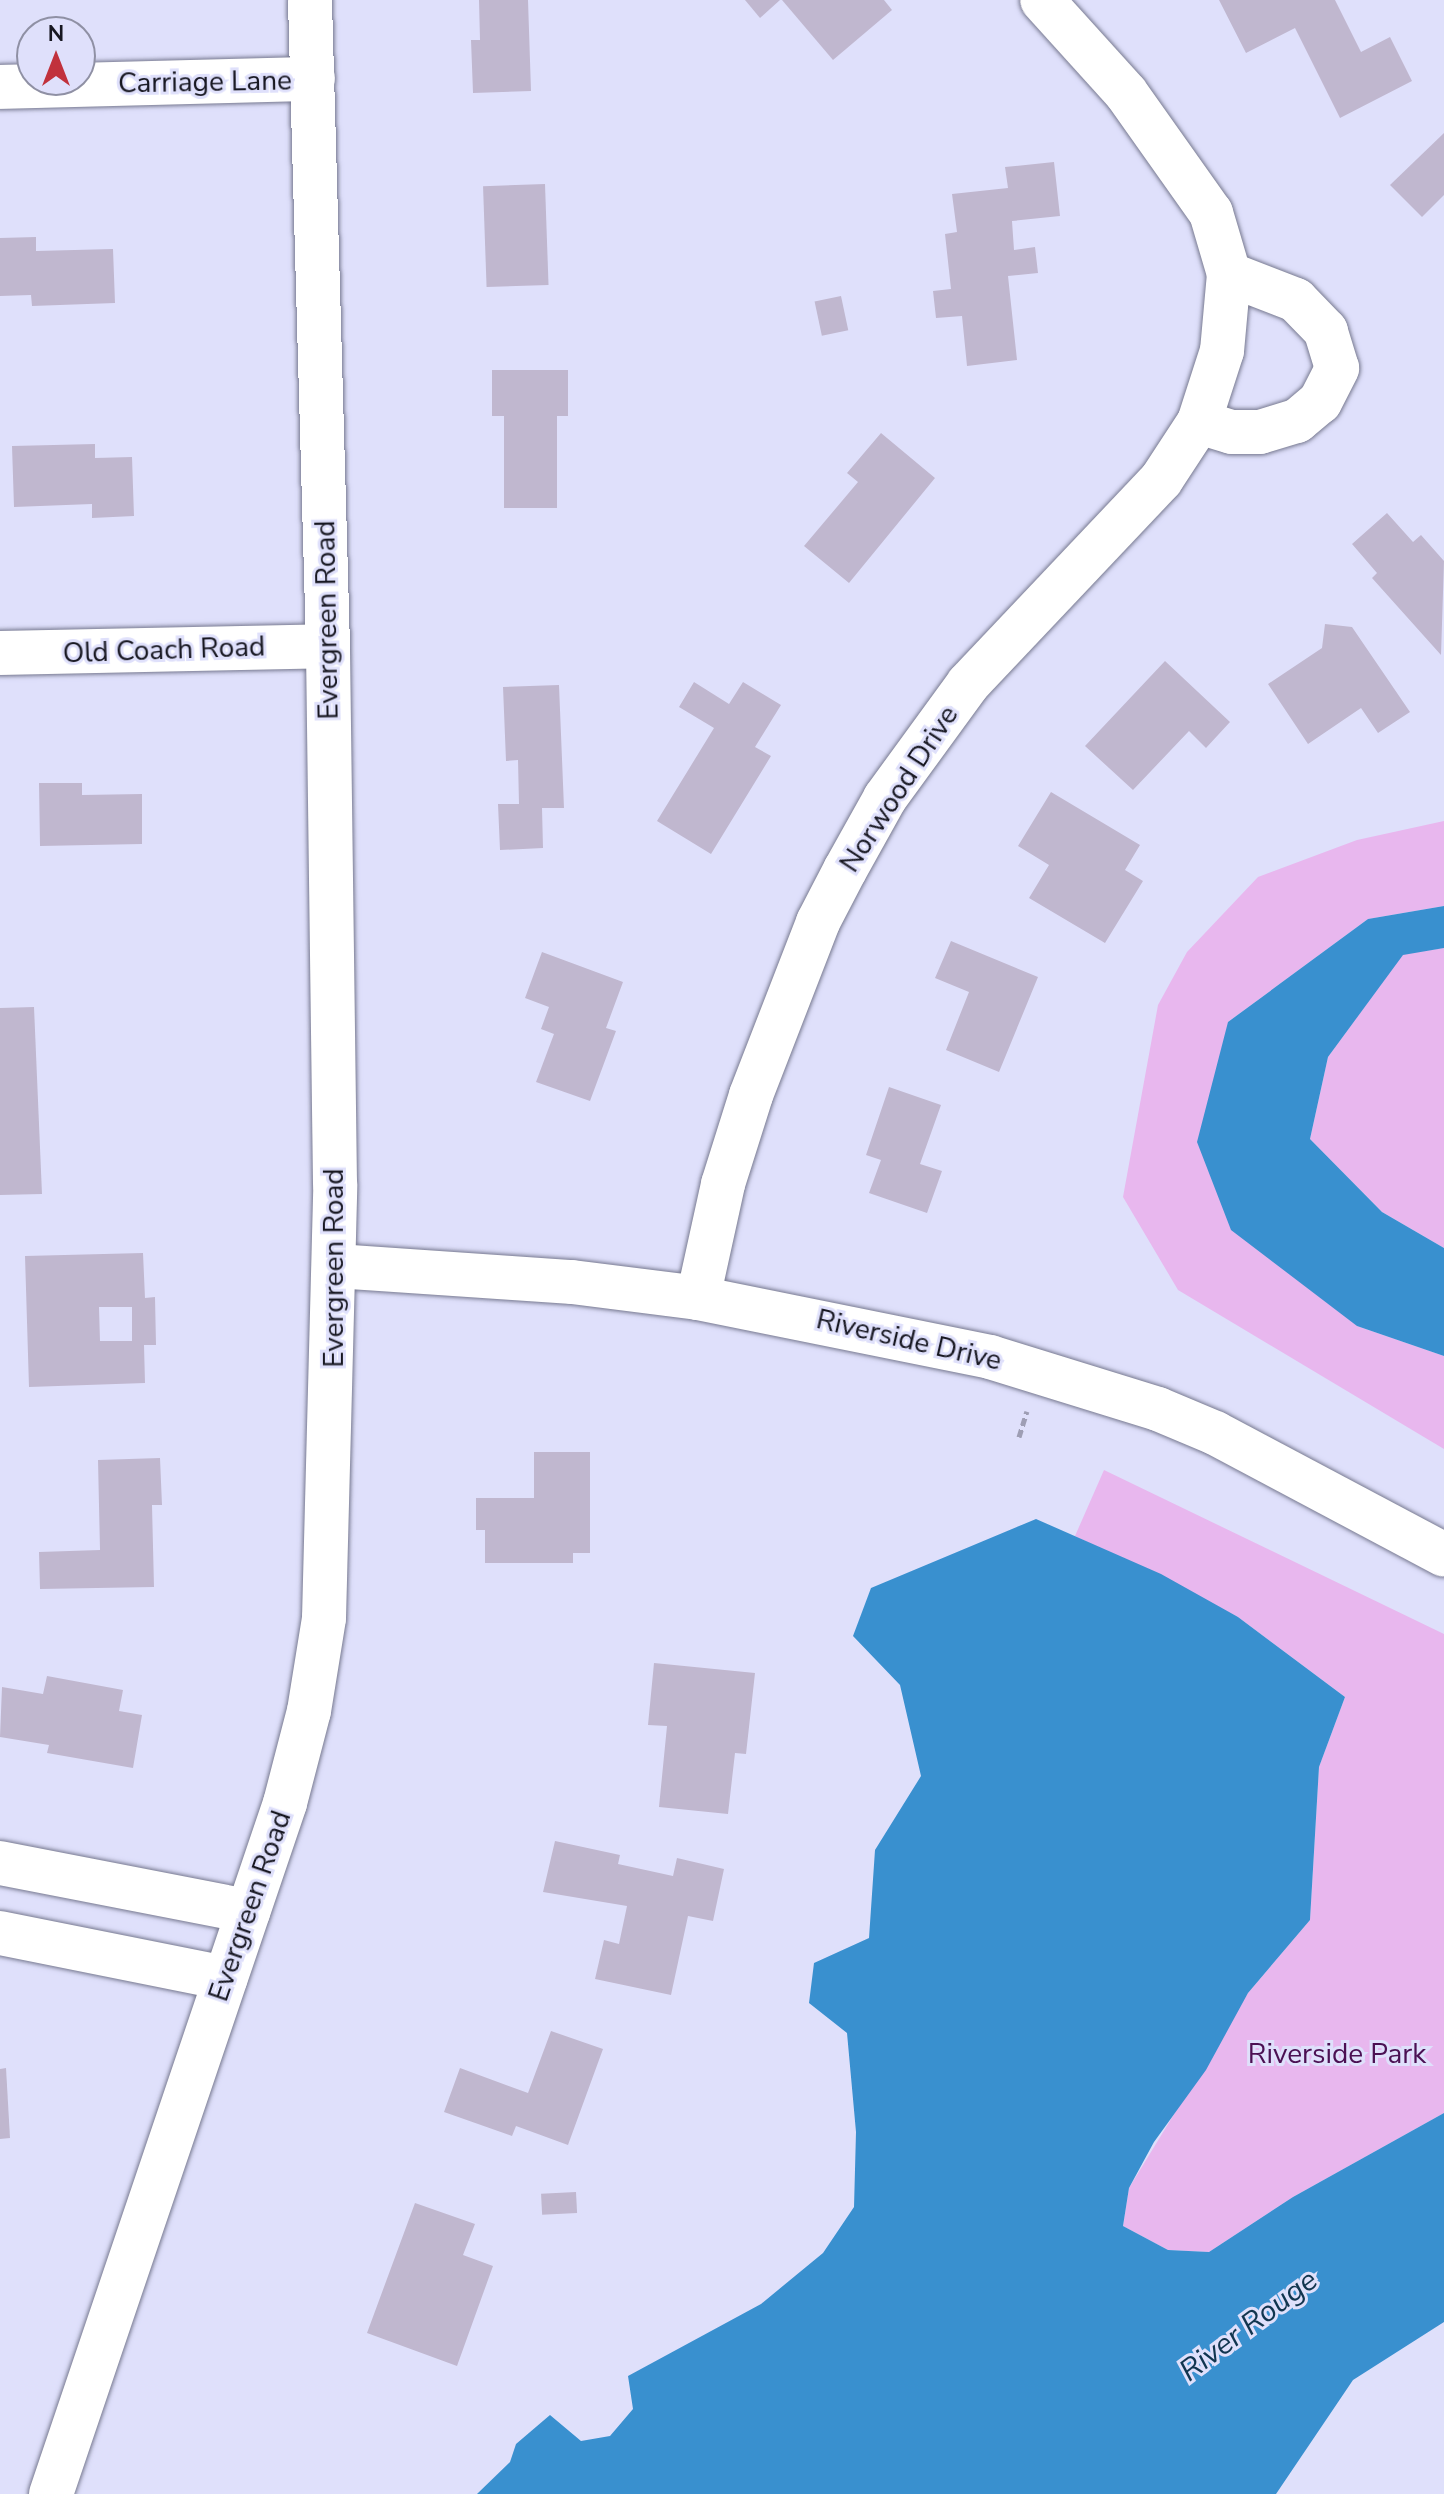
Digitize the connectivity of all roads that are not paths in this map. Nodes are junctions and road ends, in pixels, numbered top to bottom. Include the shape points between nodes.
1 (310, 0) edge
2 (1042, 0) edge
3 (313, 79) junction
4 (0, 87) edge
5 (1229, 274) junction
6 (1199, 422) junction
7 (328, 646) junction
8 (0, 653) edge
9 (336, 1266) junction
10 (698, 1298) junction
11 (1444, 1555) edge
12 (0, 1863) edge
13 (248, 1911) junction
14 (0, 1933) edge
15 (226, 1978) junction
16 (51, 2494) edge

1 - 3 street, Evergreen Road
2 - 5 street via 1126,93 1193,183 1211,213
3 - 4 street, Carriage Lane
3 - 7 street, Evergreen Road
5 - 6 street, Norwood Drive via 1222,351
5 - 6 street via 1296,300 1326,331 1337,368 1320,402 1297,421 1260,432 1232,432
6 - 10 street, Norwood Drive via 1161,480 968,684 879,810 818,922 751,1095 723,1184
7 - 8 street, Old Coach Road
7 - 9 street, Evergreen Road
9 - 10 street, Riverside Drive via 572,1282
9 - 13 street, Evergreen Road via 322,1632 298,1757
10 - 11 street, Riverside Drive via 936,1344 1158,1409 1269,1458
12 - 13 street
13 - 15 street, Evergreen Road
14 - 15 street
15 - 16 street, Evergreen Road

